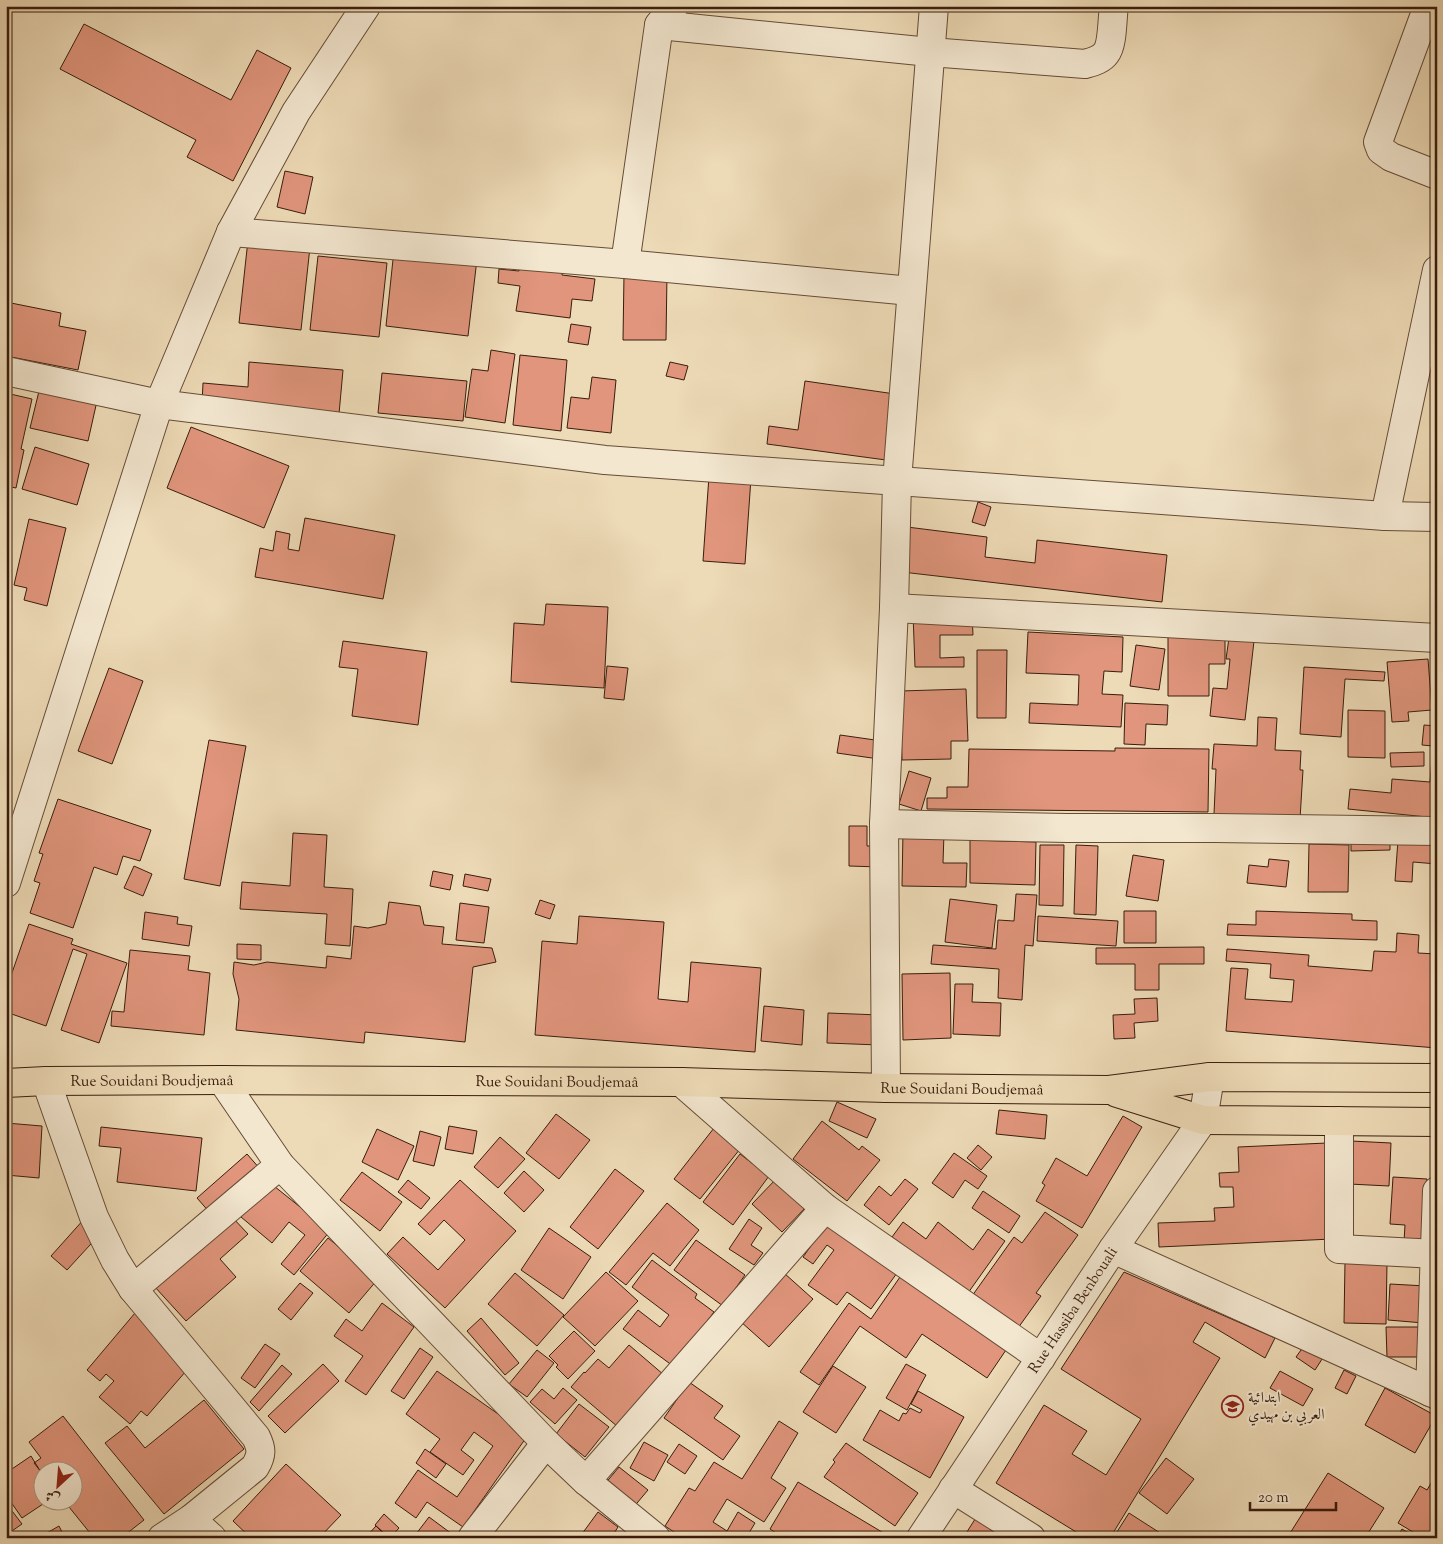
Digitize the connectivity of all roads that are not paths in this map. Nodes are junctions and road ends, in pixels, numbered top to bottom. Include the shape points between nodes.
1 (366, 6) edge
2 (934, 6) edge
3 (1114, 6) edge
4 (1428, 6) edge
5 (666, 16) edge
6 (930, 52) junction
7 (1437, 175) edge
8 (230, 232) junction
9 (625, 264) junction
10 (1435, 285) edge
11 (911, 291) junction
12 (6, 371) edge
13 (159, 404) junction
14 (897, 481) junction
15 (1385, 516) junction
16 (1437, 517) edge
17 (894, 608) junction
18 (1437, 638) edge
19 (884, 824) junction
20 (1437, 831) edge
21 (6, 883) edge
22 (1210, 1077) junction
23 (1437, 1078) edge
24 (222, 1080) junction
25 (46, 1081) junction
26 (682, 1082) junction
27 (6, 1084) edge
28 (886, 1088) junction
29 (1108, 1090) junction
30 (1203, 1120) junction
31 (1339, 1121) junction
32 (1437, 1122) edge
33 (280, 1165) junction
34 (1437, 1191) edge
35 (825, 1208) junction
36 (1113, 1249) junction
37 (1436, 1254) edge
38 (133, 1289) junction
39 (1041, 1358) junction
40 (1433, 1393) edge
41 (546, 1443) junction
42 (586, 1481) junction
43 (954, 1489) junction
44 (191, 1519) junction
45 (162, 1538) edge
46 (212, 1538) edge
47 (472, 1538) edge
48 (656, 1538) edge
49 (921, 1538) edge
50 (1031, 1538) edge

1 - 8 street via 296,112
2 - 6 street
3 - 6 street via 1106,53 1097,61 1085,64
4 - 7 street via 1378,142 1381,150 1391,157
5 - 6 street
5 - 9 street
6 - 11 street
8 - 9 street
8 - 13 street
9 - 11 street
10 - 15 street
11 - 14 street
12 - 13 street
13 - 14 street via 605,460
13 - 21 street
14 - 15 street
14 - 17 street
15 - 16 street
17 - 18 street
17 - 19 street
19 - 20 street
19 - 28 street
22 - 23 main road, Rue Souidani Boudjemaâ
22 - 29 main road, Rue Souidani Boudjemaâ
22 - 30 street, Rue Hassiba Benbouali
24 - 25 main road, Rue Souidani Boudjemaâ
24 - 26 main road, Rue Souidani Boudjemaâ
24 - 33 street
25 - 27 main road, Rue Souidani Boudjemaâ
25 - 38 street via 94,1217
26 - 28 main road, Rue Souidani Boudjemaâ
26 - 35 street
28 - 29 main road, Rue Souidani Boudjemaâ
29 - 30 main road, Rue Souidani Boudjemaâ
30 - 31 main road, Rue Souidani Boudjemaâ
30 - 36 street, Rue Hassiba Benbouali
31 - 32 main road, Rue Souidani Boudjemaâ
31 - 37 street via 1339,1249
33 - 38 street
33 - 41 street
34 - 37 street
35 - 39 street
35 - 42 street
36 - 39 street, Rue Hassiba Benbouali
36 - 40 street
37 - 40 street
38 - 44 street via 261,1446 261,1457 255,1467
39 - 43 street, Rue Hassiba Benbouali
41 - 42 street
41 - 47 street
42 - 48 street
43 - 49 street, Rue Hassiba Benbouali
43 - 50 street
44 - 45 street
44 - 46 street

